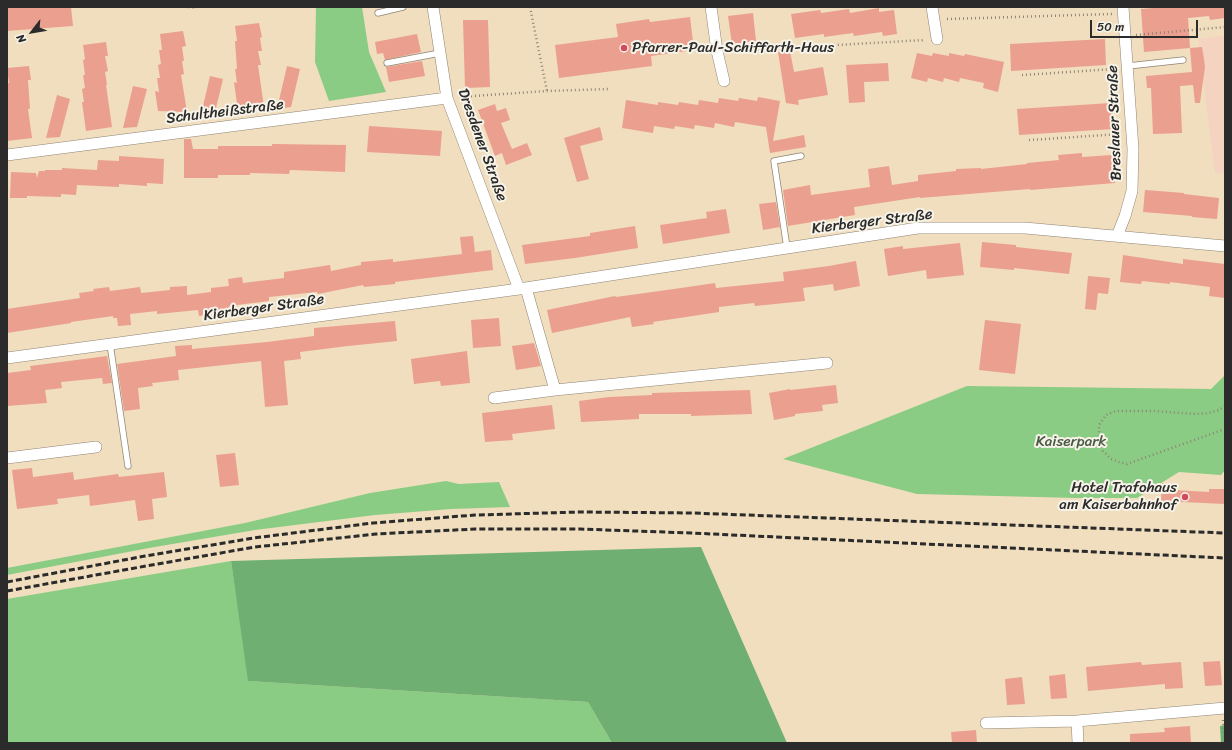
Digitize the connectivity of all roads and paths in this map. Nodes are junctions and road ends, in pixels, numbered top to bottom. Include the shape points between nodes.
1 (190, 7) edge
2 (198, 7) edge
3 (403, 7) edge
4 (433, 7) edge
5 (530, 7) edge
6 (711, 7) edge
7 (932, 7) edge
8 (1124, 10) edge
9 (378, 13) dead end
10 (934, 20) junction
11 (1225, 27) edge
12 (1126, 36) junction
13 (937, 39) joint
14 (717, 51) junction
15 (440, 53) junction
16 (1183, 60) dead end
17 (387, 63) dead end
18 (1128, 67) junction
19 (1022, 74) dead end
20 (724, 81) dead end
21 (609, 89) dead end
22 (547, 91) junction
23 (447, 98) junction
24 (1133, 133) junction
25 (1029, 140) dead end
26 (7, 155) edge
27 (801, 156) dead end
28 (1117, 236) junction
29 (1225, 246) edge
30 (787, 248) junction
31 (522, 289) junction
32 (110, 344) junction
33 (7, 358) edge
34 (827, 363) dead end
35 (555, 390) junction
36 (494, 398) dead end
37 (1225, 406) edge
38 (1225, 429) edge
39 (96, 447) dead end
40 (7, 458) edge
41 (128, 466) dead end
42 (1223, 708) edge
43 (1077, 721) junction
44 (986, 722) dead end
45 (1225, 741) edge
46 (1078, 743) edge

1 - 2 path
3 - 9 lane
4 - 15 street, Dresdener Straße
5 - 22 path
6 - 14 street
7 - 10 street
8 - 10 path
8 - 12 street, Breslauer Straße
10 - 13 street
11 - 12 path
12 - 18 street, Breslauer Straße
13 - 14 path
14 - 20 street
15 - 17 lane
15 - 23 street, Dresdener Straße
16 - 18 lane
18 - 19 path
18 - 24 street, Breslauer Straße
21 - 22 path
22 - 23 path
23 - 26 street, Schultheißstraße
23 - 31 street, Dresdener Straße
24 - 25 path
24 - 28 street, Breslauer Straße via 1132,191
27 - 30 lane via 774,161
28 - 29 street, Kierberger Straße
28 - 30 street, Kierberger Straße via 1025,228 918,228
30 - 31 street, Kierberger Straße
31 - 32 street, Kierberger Straße
31 - 35 street
32 - 33 street, Kierberger Straße
32 - 41 lane
34 - 35 street
35 - 36 street
37 - 38 path via 1209,413 1196,414 1116,411 1106,415 1098,425 1099,442 1103,451 1111,459 1127,464
39 - 40 street
42 - 43 street
42 - 45 path
43 - 44 street
43 - 46 street

